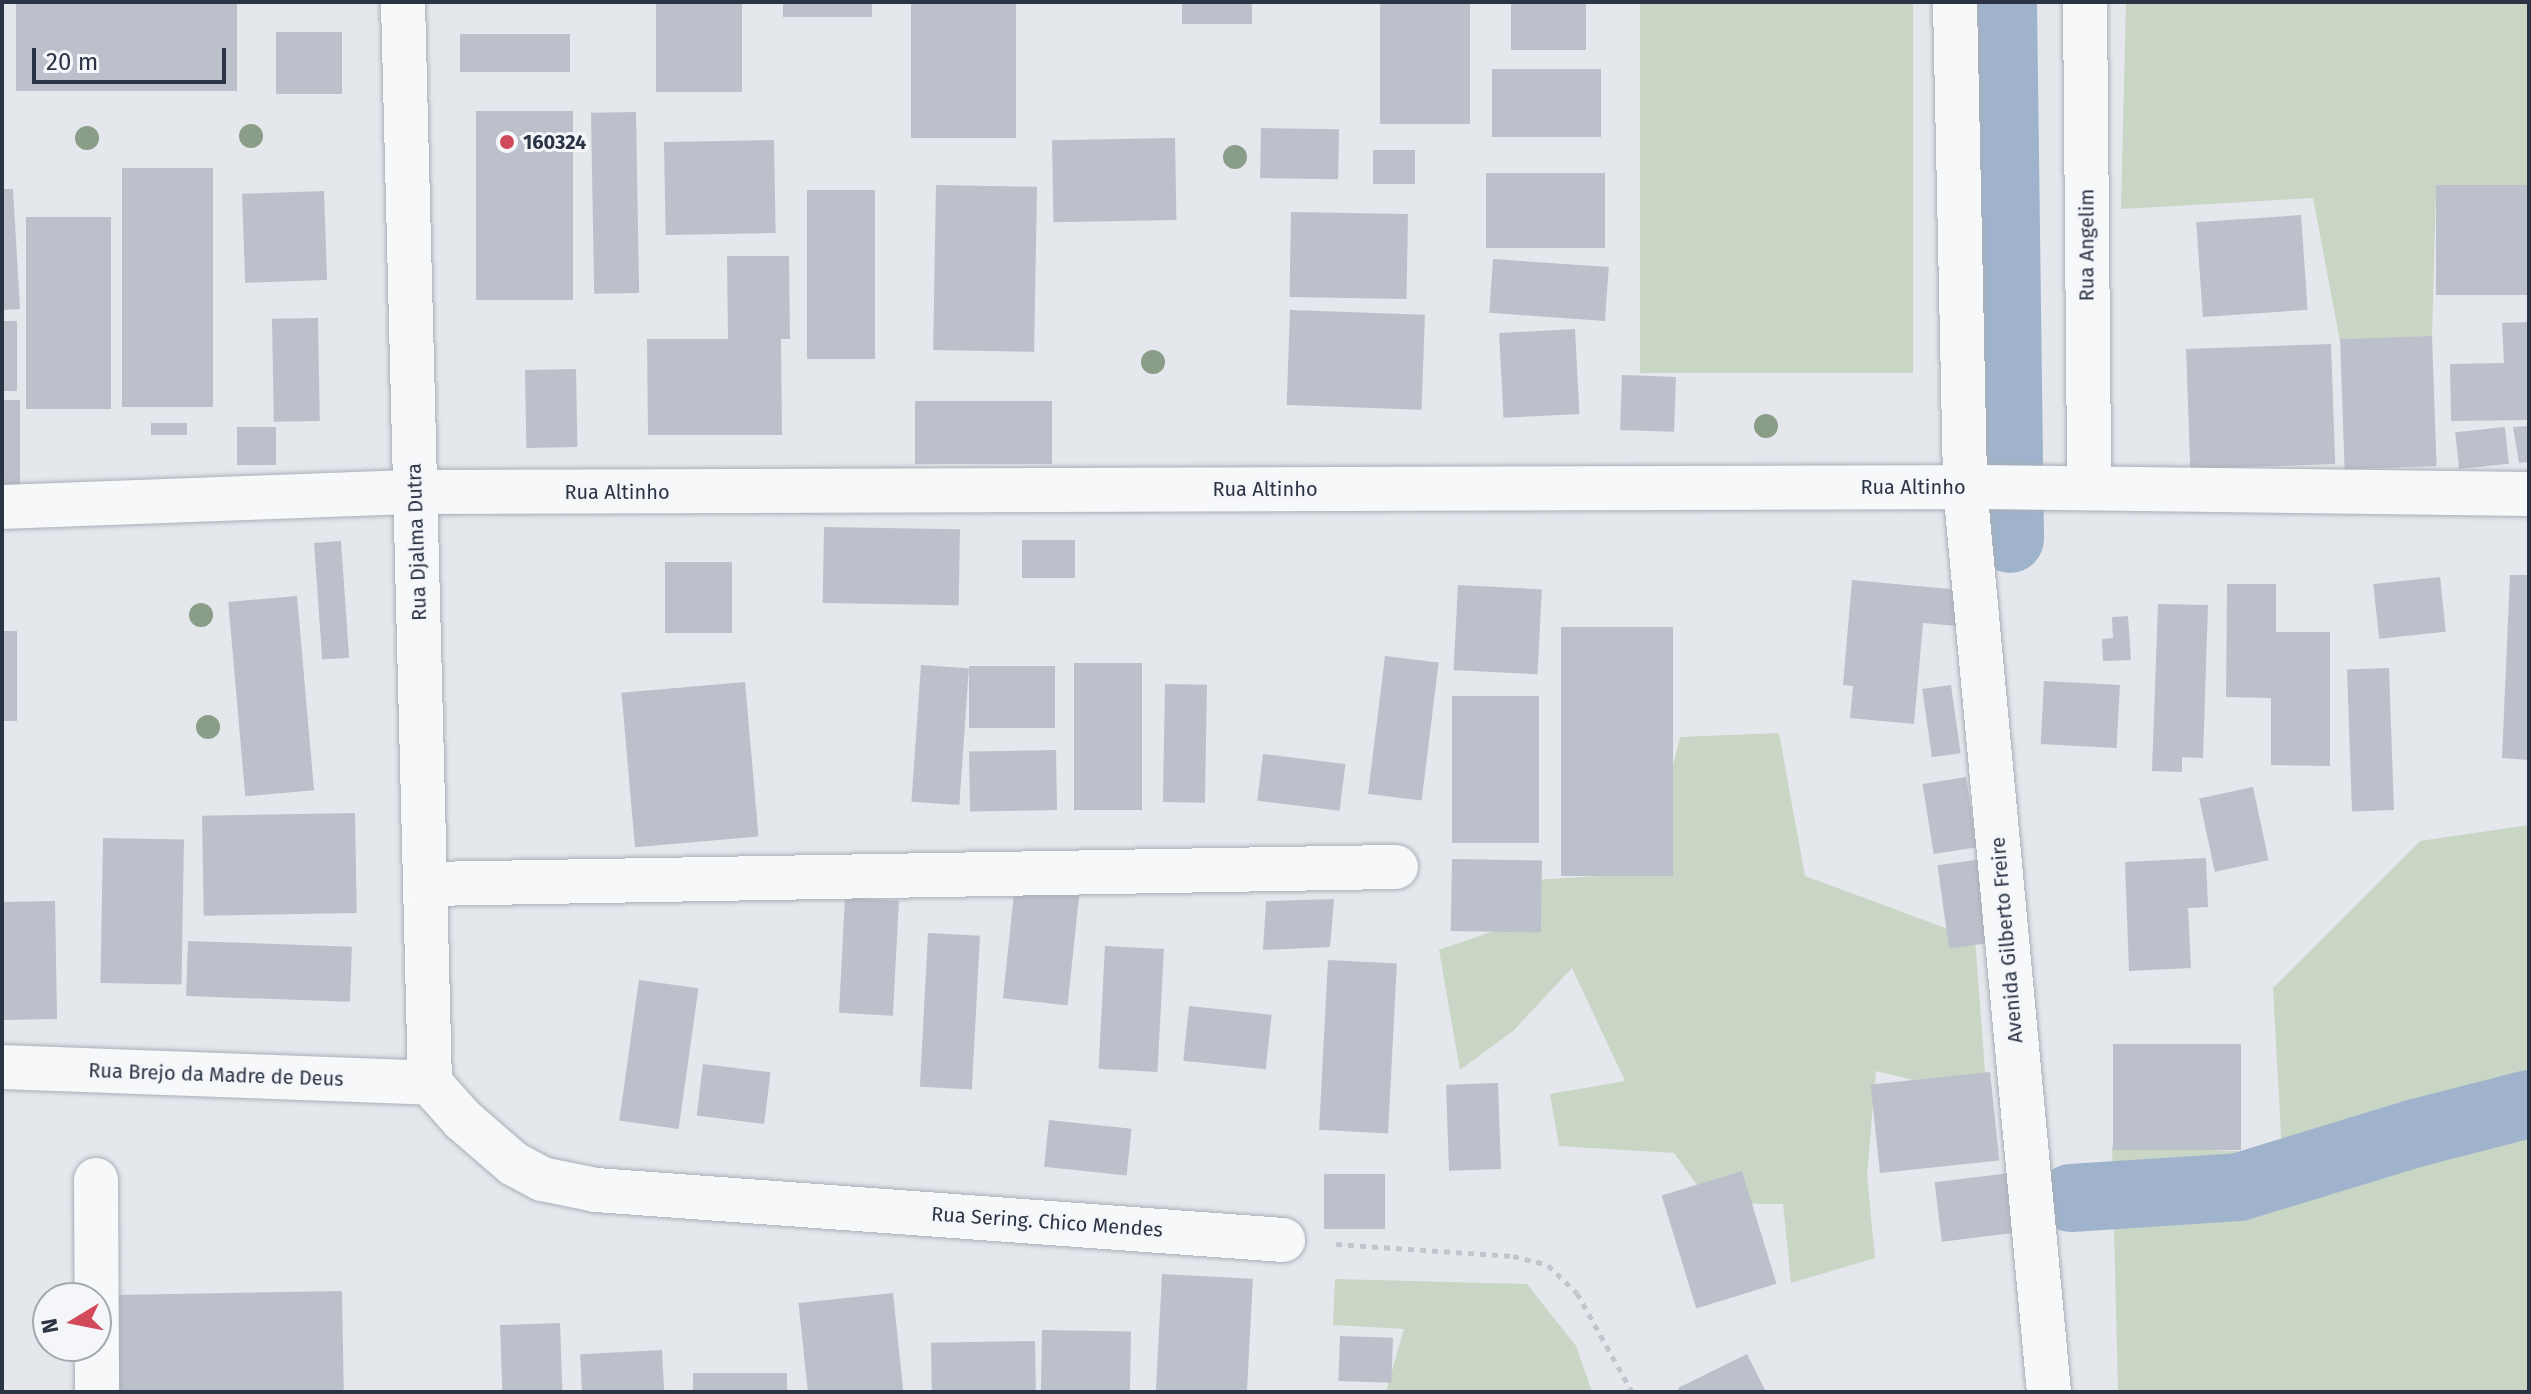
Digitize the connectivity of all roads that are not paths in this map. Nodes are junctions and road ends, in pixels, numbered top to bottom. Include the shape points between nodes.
1 (403, 2) edge
2 (1955, 2) edge
3 (2085, 2) edge
4 (1972, 487) junction
5 (2089, 488) junction
6 (415, 492) junction
7 (2529, 494) edge
8 (2, 507) edge
9 (1396, 867) dead end
10 (427, 884) junction
11 (2, 1067) edge
12 (430, 1083) junction
13 (96, 1180) dead end
14 (1283, 1240) road end
15 (97, 1392) edge
16 (2049, 1392) edge

1 - 6 street, Rua Djalma Dutra
2 - 4 street
3 - 5 street, Rua Angelim
4 - 5 street, Rua Altinho
4 - 6 street, Rua Altinho
4 - 16 street, Avenida Gilberto Freire
5 - 7 street, Rua Altinho
6 - 8 street, Rua Altinho
6 - 10 street, Rua Djalma Dutra
9 - 10 street
10 - 12 street, Rua Djalma Dutra
11 - 12 street, Rua Brejo da Madre de Deus
12 - 14 street, Rua Sering. Chico Mendes via 514,1164 542,1179 596,1190
13 - 15 street

